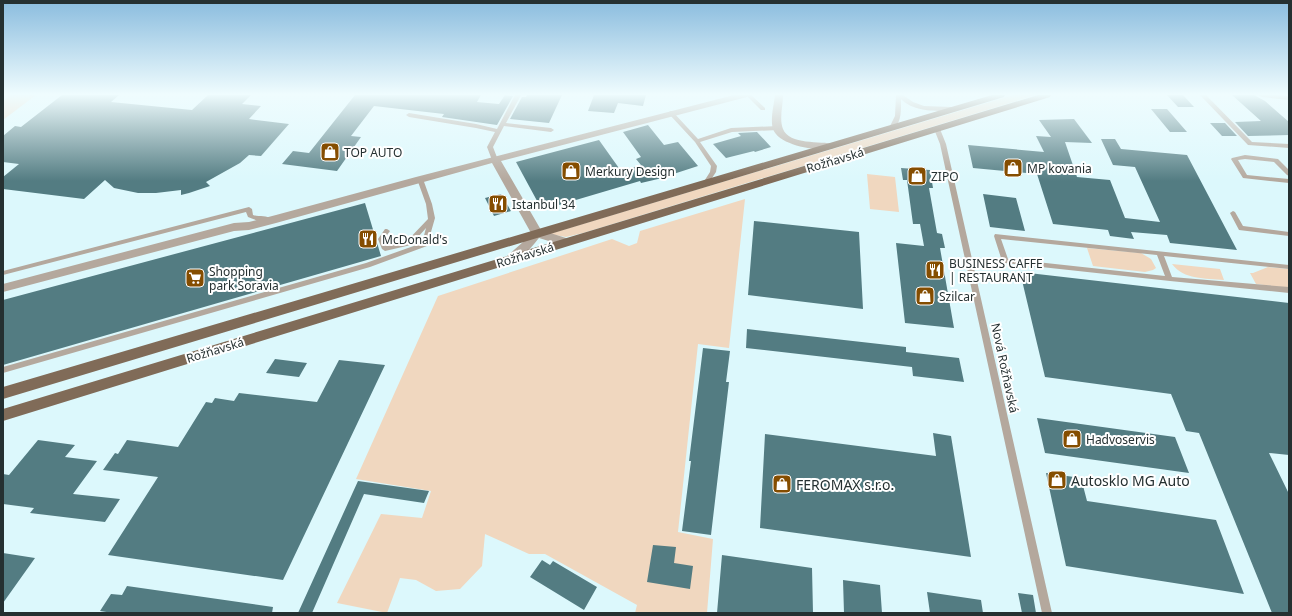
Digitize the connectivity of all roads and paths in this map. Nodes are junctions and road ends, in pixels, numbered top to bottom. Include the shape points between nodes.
1 (463, 124) edge
2 (502, 124) joint
3 (631, 124) edge
4 (681, 124) edge
5 (777, 124) edge
6 (894, 124) edge
7 (906, 124) edge
8 (951, 124) edge
9 (1231, 124) edge
10 (778, 128) junction
11 (892, 128) junction
12 (937, 128) junction
13 (498, 130) junction
14 (551, 130) dead end
15 (697, 141) junction
16 (831, 146) junction
17 (1289, 146) edge
18 (495, 160) junction
19 (1289, 174) edge
20 (420, 179) junction
21 (1289, 181) edge
22 (706, 183) junction
23 (1233, 213) dead end
24 (250, 216) junction
25 (432, 218) junction
26 (276, 219) junction
27 (239, 227) junction
28 (388, 231) dead end
29 (537, 233) junction
30 (1289, 234) edge
31 (565, 242) junction
32 (1159, 253) junction
33 (511, 259) junction
34 (1289, 267) edge
35 (3, 273) edge
36 (1170, 279) junction
37 (3, 288) edge
38 (1289, 290) edge
39 (3, 370) edge
40 (3, 393) edge
41 (3, 415) edge
42 (1047, 613) edge

1 - 13 lane
2 - 13 lane
2 - 14 lane
3 - 18 street
4 - 15 lane
5 - 10 street
6 - 11 lane
7 - 11 main road, Rožňavská
8 - 12 main road, Rožňavská
9 - 17 lane via 1250,144
10 - 15 lane via 731,130
10 - 16 street via 783,138 793,142
11 - 16 main road, Rožňavská
12 - 31 main road, Rožňavská
12 - 42 lane, Nová Rožňavská via 943,144
13 - 18 lane via 490,147
15 - 22 lane via 714,166
16 - 22 main road, Rožňavská
18 - 20 street
18 - 29 street
19 - 21 lane via 1276,160 1246,157 1234,159 1245,177
20 - 25 lane
20 - 26 street
22 - 29 main road, Rožňavská
23 - 30 lane via 1241,228
24 - 26 lane via 258,219
24 - 27 lane
24 - 35 lane via 249,209
25 - 28 lane via 409,243 386,249 381,239
25 - 39 lane via 425,244 368,265
26 - 27 street
27 - 37 street
29 - 31 street
29 - 33 street
29 - 40 main road, Rožňavská
31 - 33 main road, Rožňavská
32 - 34 lane
32 - 36 lane
32 - 36 lane via 997,236 1005,261
33 - 41 main road, Rožňavská
36 - 38 lane

